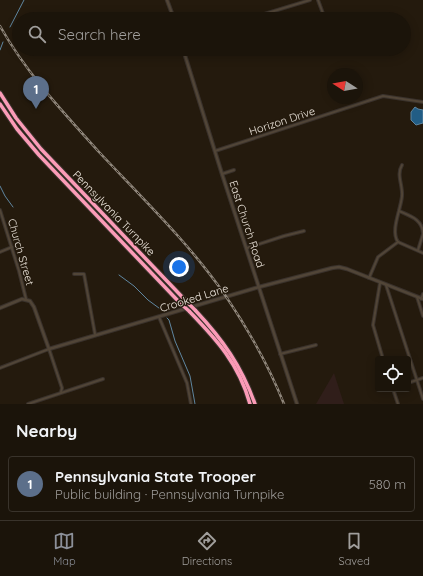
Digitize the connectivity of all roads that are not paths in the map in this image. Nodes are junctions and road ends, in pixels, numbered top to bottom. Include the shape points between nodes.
1 (167, 0) edge
2 (310, 0) edge
3 (318, 0) edge
4 (171, 12) edge
5 (271, 12) edge
6 (322, 12) edge
7 (186, 56) edge
8 (0, 93) edge
9 (423, 102) edge
10 (0, 104) edge
11 (215, 151) junction
12 (402, 165) dead end
13 (234, 170) dead end
14 (222, 174) junction
15 (0, 210) edge
16 (399, 211) junction
17 (304, 232) dead end
18 (423, 233) edge
19 (398, 242) junction
20 (12, 247) junction
21 (247, 248) junction
22 (418, 250) junction
23 (0, 252) edge
24 (423, 253) edge
25 (74, 274) dead end
26 (370, 278) junction
27 (380, 283) junction
28 (386, 285) junction
29 (259, 286) junction
30 (423, 294) edge
31 (417, 297) junction
32 (26, 299) junction
33 (422, 299) edge
34 (0, 308) edge
35 (423, 316) edge
36 (159, 317) junction
37 (95, 334) junction
38 (316, 345) dead end
39 (48, 349) junction
40 (280, 354) junction
41 (382, 356) edge
42 (0, 368) edge
43 (423, 378) edge
44 (103, 379) dead end
45 (417, 380) junction
46 (411, 382) edge
47 (61, 392) junction
48 (394, 392) edge
49 (423, 399) edge
50 (28, 404) edge
51 (191, 404) edge
52 (250, 404) edge
53 (255, 404) edge
54 (297, 404) edge
55 (398, 404) edge

1 - 4 street
2 - 5 street
3 - 6 street
7 - 11 street, East Church Road
8 - 53 highway, Pennsylvania Turnpike, bridge via 41,149 216,334 231,354
9 - 11 street, Horizon Drive via 381,97
10 - 52 highway, Pennsylvania Turnpike, bridge via 39,155 215,338 232,361
11 - 14 street, East Church Road
12 - 16 street via 399,173 402,194
13 - 14 street
14 - 21 street, East Church Road
15 - 20 street, Church Street
16 - 18 street via 418,220
16 - 19 street via 394,231
17 - 21 street
18 - 22 street
19 - 22 street
19 - 26 street via 378,256
20 - 23 street
20 - 32 street, Church Street
21 - 29 street, East Church Road
22 - 24 street
25 - 37 street via 84,274
26 - 27 street, Crooked Lane
26 - 29 street, Crooked Lane via 336,267
27 - 28 street, Crooked Lane
27 - 41 street via 373,325
28 - 31 street, Crooked Lane
28 - 45 street
29 - 36 street, Crooked Lane
29 - 40 street, East Church Road
30 - 33 street
31 - 33 street, Crooked Lane
31 - 35 street
32 - 34 street
32 - 39 street via 34,307
36 - 37 street, Crooked Lane
36 - 51 street via 186,377
37 - 39 street, Crooked Lane
38 - 40 street
39 - 42 street
39 - 47 street via 62,388
40 - 54 street, East Church Road
43 - 45 street
44 - 47 street
45 - 46 street
45 - 49 street
47 - 50 street
48 - 55 street

